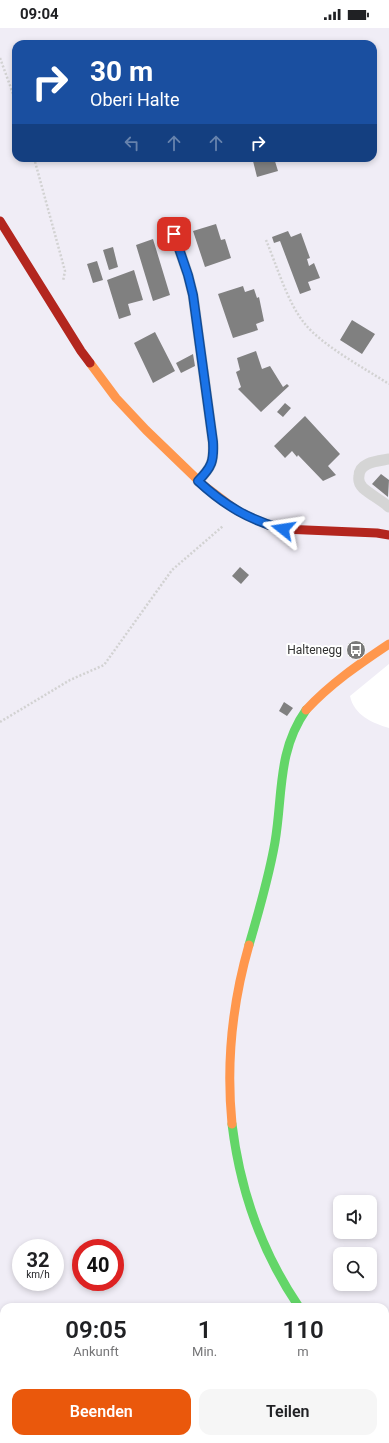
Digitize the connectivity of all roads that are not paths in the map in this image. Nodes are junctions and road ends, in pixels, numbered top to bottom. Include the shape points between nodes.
1 (0, 221) edge
2 (174, 234) dead end
3 (389, 459) edge
4 (198, 481) junction
5 (389, 507) edge
6 (389, 535) edge
7 (389, 644) edge
8 (297, 1303) edge

1 - 4 street via 81,351 101,378 138,422
2 - 4 lane via 193,295 213,442 214,455 211,466
3 - 5 lane via 372,462 358,474 358,481 362,487
4 - 6 street via 238,512 283,529
7 - 8 street via 356,667 309,707 290,737 283,770 273,854 239,984 230,1050 229,1081 234,1142 252,1217 276,1270

